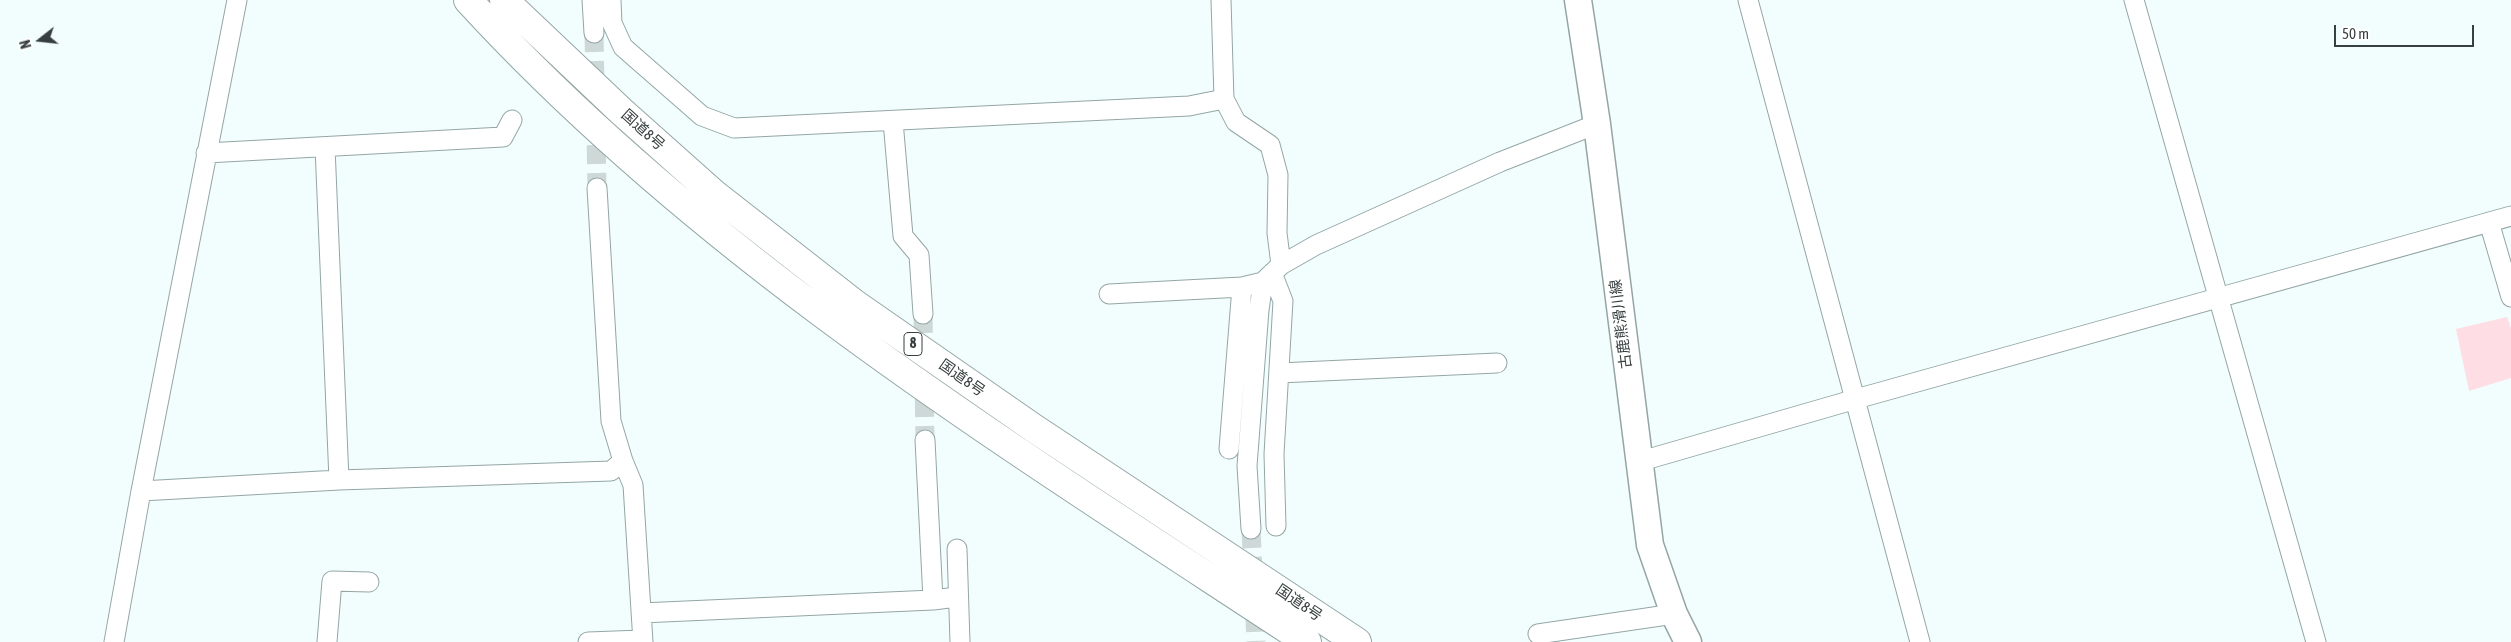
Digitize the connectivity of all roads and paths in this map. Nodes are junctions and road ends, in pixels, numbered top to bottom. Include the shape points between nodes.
1 (237, 0) edge
2 (468, 0) edge
3 (504, 0) edge
4 (592, 0) edge
5 (611, 0) edge
6 (1221, 0) edge
7 (1578, 0) edge
8 (1748, 0) edge
9 (2134, 0) edge
10 (594, 33) tunnel mouth
11 (1224, 99) junction
12 (512, 120) dead end
13 (893, 121) junction
14 (1597, 124) junction
15 (325, 147) junction
16 (206, 153) junction
17 (597, 188) tunnel mouth
18 (2511, 216) edge
19 (2489, 222) junction
20 (1272, 273) junction
21 (1242, 288) junction
22 (1109, 294) dead end
23 (2511, 297) edge
24 (2219, 298) junction
25 (923, 314) tunnel mouth
26 (1497, 363) dead end
27 (1279, 373) junction
28 (1856, 399) junction
29 (925, 440) tunnel mouth
30 (1229, 449) dead end
31 (623, 462) junction
32 (1638, 462) junction
33 (339, 480) junction
34 (141, 491) junction
35 (1276, 526) dead end
36 (1251, 530) tunnel mouth
37 (957, 549) dead end
38 (369, 582) dead end
39 (957, 597) junction
40 (933, 600) junction
41 (641, 613) junction
42 (1674, 614) junction
43 (1538, 634) dead end
44 (642, 641) edge
45 (114, 642) edge
46 (327, 642) edge
47 (588, 642) edge
48 (960, 642) edge
49 (1307, 642) edge
50 (1357, 642) edge
51 (1688, 642) edge
52 (1920, 642) edge
53 (2316, 642) edge

1 - 16 street
2 - 49 highway, 国道8号 / 8 via 576,108 715,231 976,424
3 - 50 highway, 国道8号 / 8 via 621,111 714,193 855,304 1035,429
4 - 10 street
5 - 13 street via 612,23 623,47 702,116 734,128
6 - 11 street
7 - 14 main road, 古鹿熊滑川線
8 - 28 street
9 - 24 street
11 - 13 street via 1189,106
11 - 20 street via 1236,122 1270,145 1278,175 1277,233
12 - 15 street via 503,137
13 - 25 street via 903,236 919,255
14 - 20 street via 1500,162 1316,245
14 - 32 main road, 古鹿熊滑川線
15 - 16 street
15 - 33 street
16 - 34 street
17 - 31 street via 611,421
18 - 19 street
19 - 23 street
19 - 24 street
20 - 21 street
20 - 27 street via 1283,301
20 - 36 street via 1259,310 1248,466
21 - 22 street
21 - 30 street
24 - 28 street
24 - 53 street
26 - 27 street
27 - 35 street via 1274,454
28 - 32 street
28 - 52 street
29 - 40 street
31 - 33 street via 611,471
31 - 41 street via 633,485
32 - 42 main road, 古鹿熊滑川線 via 1650,546
33 - 34 street
34 - 45 street
37 - 39 street
38 - 46 street via 332,581
39 - 40 street
39 - 48 street
40 - 41 street
41 - 44 street
42 - 43 street
42 - 51 main road, 古鹿熊滑川線
44 - 47 street

